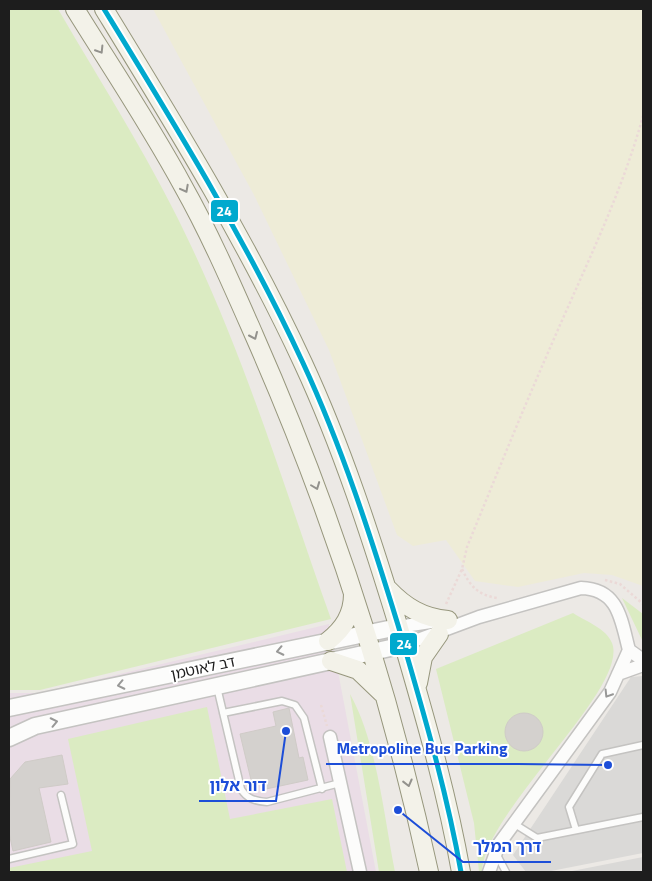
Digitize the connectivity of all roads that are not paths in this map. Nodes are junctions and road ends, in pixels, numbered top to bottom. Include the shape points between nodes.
1 (74, 9) edge
2 (104, 9) edge
3 (386, 586) junction
4 (353, 591) junction
5 (442, 624) junction
6 (398, 627) junction
7 (366, 633) junction
8 (328, 641) junction
9 (404, 645) junction
10 (629, 650) junction
11 (372, 653) junction
12 (643, 660) edge
13 (331, 662) junction
14 (643, 665) edge
15 (618, 674) junction
16 (217, 686) junction
17 (418, 691) junction
18 (387, 702) junction
19 (9, 708) edge
20 (223, 713) junction
21 (330, 737) road end
22 (9, 738) edge
23 (643, 745) edge
24 (340, 783) junction
25 (322, 789) junction
26 (61, 795) dead end
27 (643, 817) edge
28 (513, 824) junction
29 (576, 830) junction
30 (495, 852) junction
31 (9, 859) edge
32 (360, 872) edge
33 (429, 872) edge
34 (461, 872) edge
35 (489, 872) edge
36 (506, 872) edge

1 -> 4 main road via 183,185 223,265 278,389
2 - 3 main road via 207,176 300,356 345,467
3 - 5 main road via 413,610
3 - 6 main road
4 - 7 main road
4 - 8 main road via 349,616
5 - 6 street
5 - 9 street
5 - 10 street via 479,617 567,591 594,588 607,595 615,605
5 - 17 main road via 421,661
6 - 7 street, דב לאוטמן
6 - 9 main road
7 - 8 street, דב לאוטמן
7 - 11 main road
8 -> 19 street, דב לאוטמן
9 - 11 street, דב לאוטמן
9 - 17 main road
10 - 12 street
10 - 15 street
11 - 13 street, דב לאוטמן
11 - 18 main road
13 - 16 street, דב לאוטמן
13 - 18 main road via 358,670 374,683
14 - 15 street
15 -> 28 street via 610,692
16 - 20 lane
22 -> 16 street, דב לאוטמן via 34,726
17 - 34 main road via 439,767
18 -> 33 main road
20 - 25 lane via 282,702 295,705 304,718
20 - 25 lane via 241,789 250,799 267,802
21 - 24 street
23 - 29 lane via 602,754 569,807
24 - 25 lane
24 - 32 street
26 - 31 lane via 73,844
27 - 29 lane
28 - 29 lane via 537,838
28 - 30 street
30 - 35 street
30 - 36 lane

